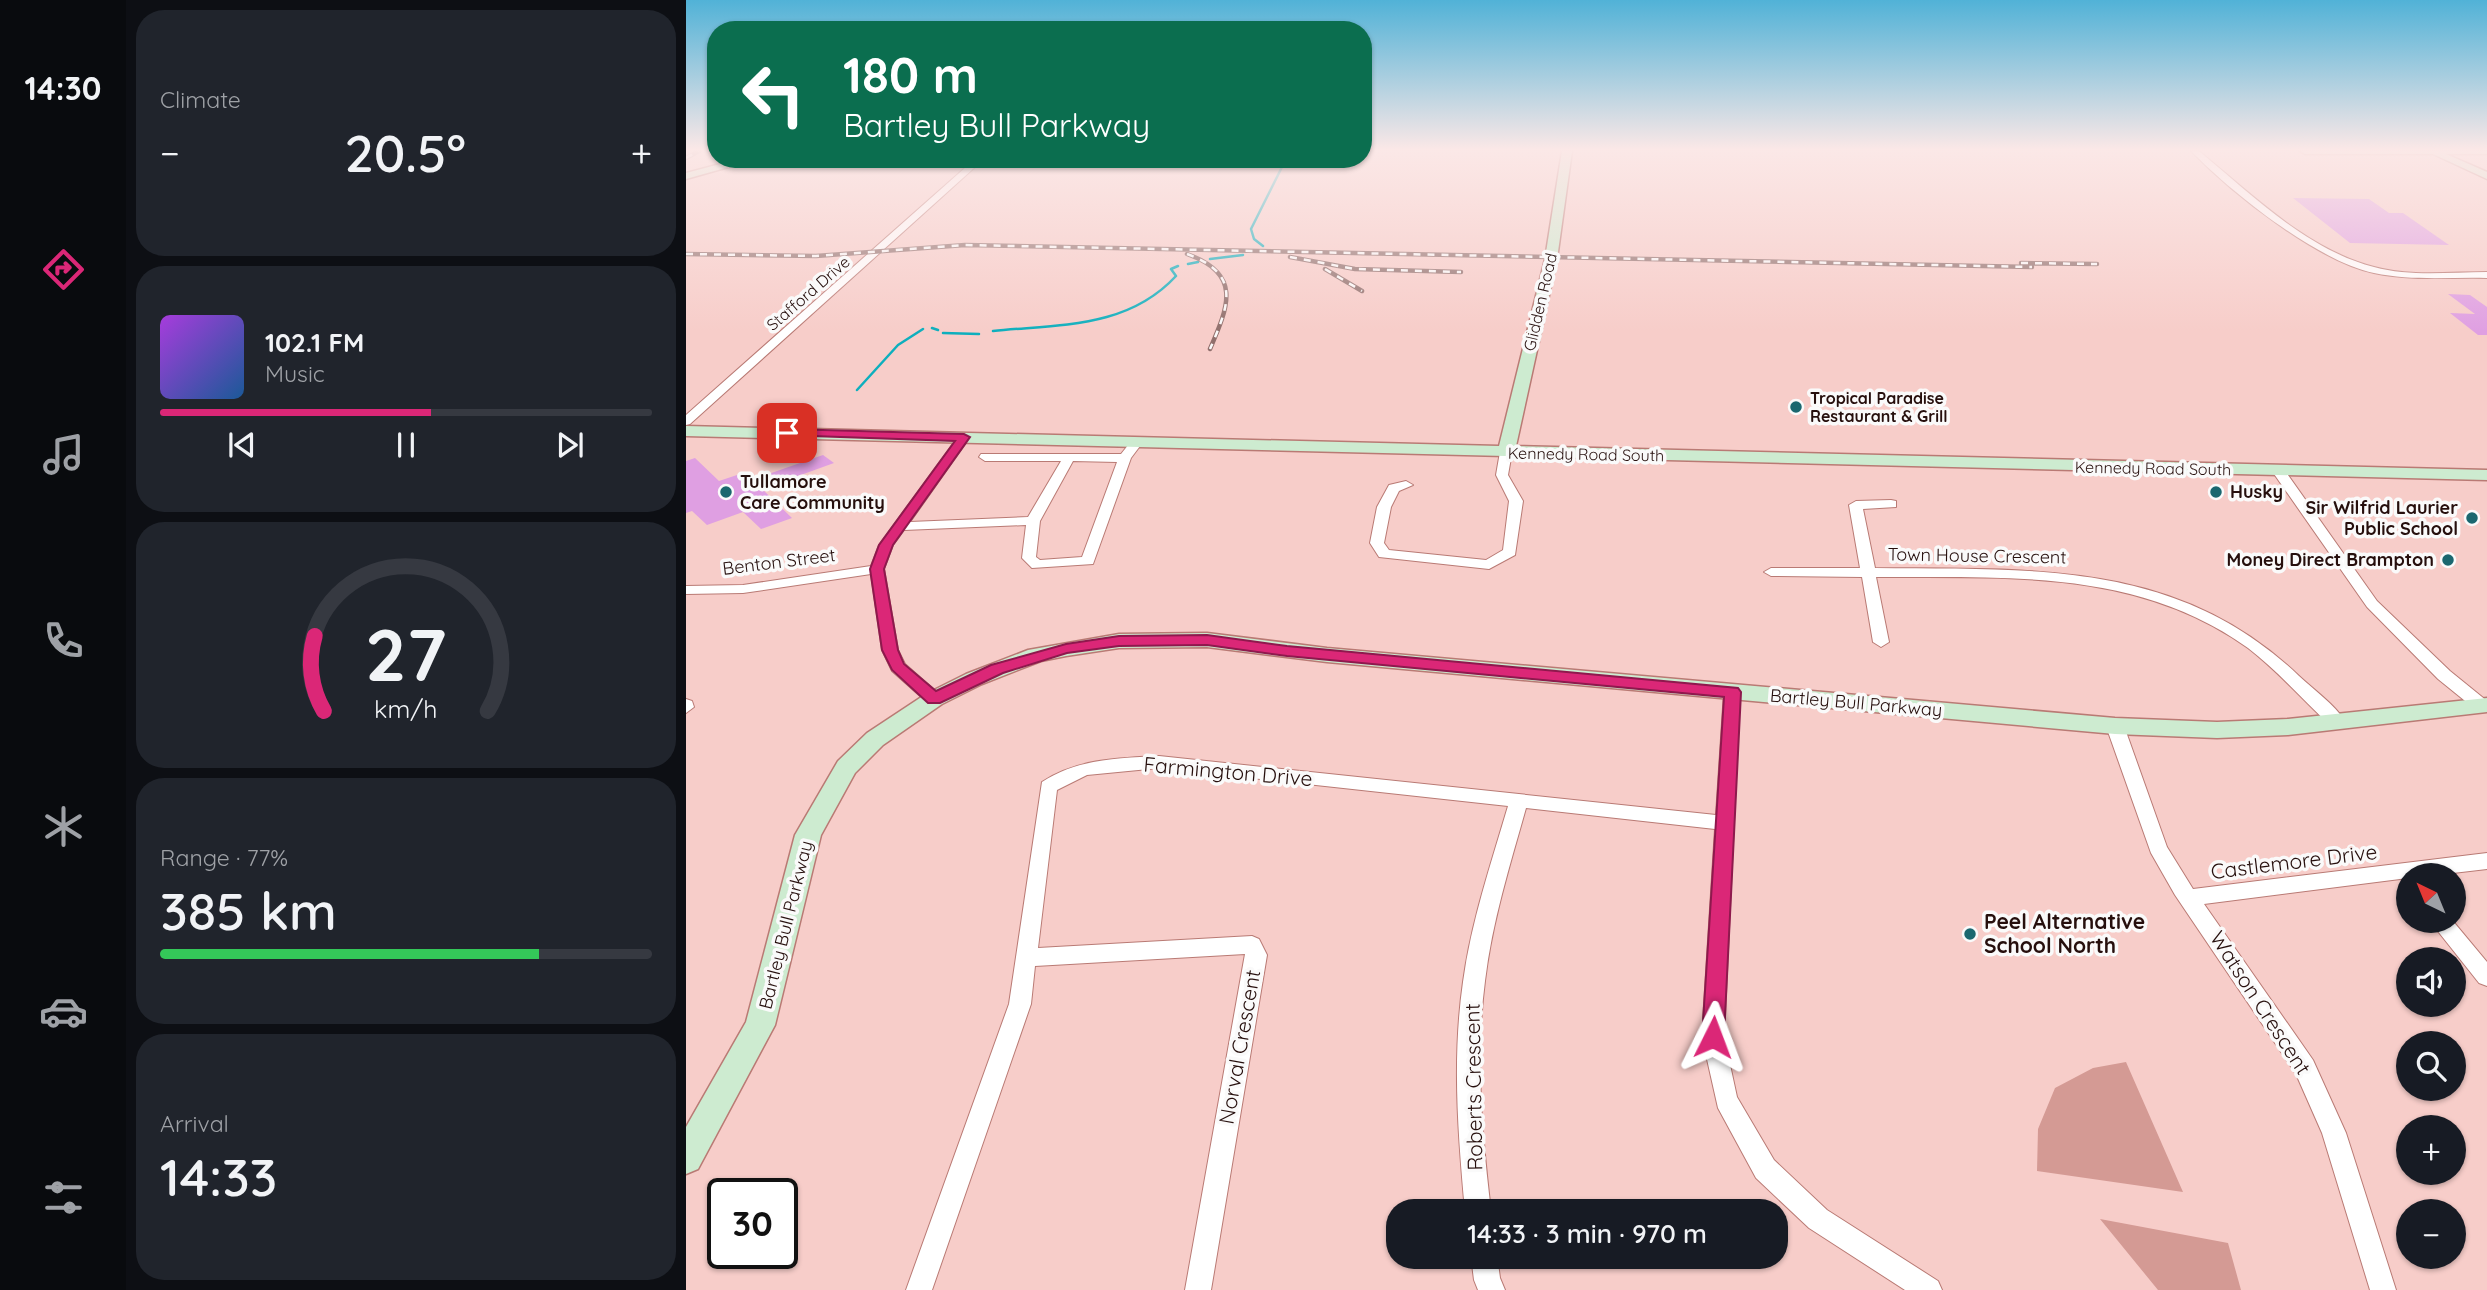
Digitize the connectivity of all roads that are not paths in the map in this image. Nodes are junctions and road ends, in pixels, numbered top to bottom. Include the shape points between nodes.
1 (921, 211) edge
2 (1558, 211) edge
3 (2270, 211) edge
4 (2487, 275) edge
5 (686, 421) edge
6 (686, 431) edge
7 (964, 437) junction
8 (1137, 442) junction
9 (1506, 452) junction
10 (985, 457) dead end
11 (1069, 458) junction
12 (1125, 458) junction
13 (2278, 471) junction
14 (2487, 475) edge
15 (1406, 485) dead end
16 (1891, 504) dead end
17 (1032, 521) junction
18 (902, 526) junction
19 (877, 569) junction
20 (1771, 572) dead end
21 (1868, 573) junction
22 (686, 590) edge
23 (1881, 642) dead end
24 (1732, 692) junction
25 (934, 699) junction
26 (2484, 705) edge
27 (2336, 721) junction
28 (2115, 726) junction
29 (1519, 800) junction
30 (1723, 823) junction
31 (2487, 861) edge
32 (2466, 866) edge
33 (2396, 880) edge
34 (2189, 898) junction
35 (2450, 933) edge
36 (1026, 958) junction
37 (2487, 976) edge
38 (686, 1158) edge
39 (1477, 1199) edge
40 (1486, 1269) edge
41 (919, 1290) edge
42 (1198, 1290) edge
43 (1492, 1290) edge
44 (1929, 1290) edge
45 (2382, 1290) edge

1 - 5 street, Stafford Drive
2 - 9 street, Glidden Road
3 - 4 street via 2293,230 2355,264 2382,272
6 - 7 street, Kennedy Road South
7 - 8 street, Kennedy Road South
7 - 18 street
8 - 9 street, Kennedy Road South
8 - 12 street
9 - 13 street, Kennedy Road South
9 - 15 street via 1502,475 1516,501 1510,552 1489,565 1384,554 1377,543 1384,507 1394,488
10 - 11 street
11 - 12 street
11 - 17 street
12 - 17 street via 1088,561 1038,565 1029,558
13 - 14 street, Kennedy Road South
13 - 26 street via 2372,604 2444,675
16 - 21 street, Town House Crescent via 1857,505
17 - 18 street
18 - 19 street via 886,545
19 - 22 street, Benton Street via 743,589
19 - 25 street via 890,650 898,667
20 - 21 street, Town House Crescent
21 - 23 street, Town House Crescent
21 - 27 street, Town House Crescent via 2063,576 2147,593 2215,621 2247,640
24 - 25 street, Bartley Bull Parkway via 1195,640 1119,641 1036,655
24 - 28 street, Bartley Bull Parkway
24 - 30 street
25 - 38 street, Bartley Bull Parkway via 875,740 846,767 828,797 808,835 760,1025
26 - 27 street, Bartley Bull Parkway
27 - 28 street, Bartley Bull Parkway via 2217,730
28 - 34 street, Watson Crescent via 2158,848
29 - 30 street, Farmington Drive
29 - 36 street, Farmington Drive via 1158,762 1076,771 1048,787
29 - 39 street, Roberts Crescent via 1482,934 1471,1008 1471,1148
30 - 44 street via 1713,1037 1726,1100 1765,1169 1818,1219
31 - 32 street, Castlemore Drive
33 - 34 street, Castlemore Drive
34 - 45 street, Watson Crescent via 2305,1067 2334,1133
35 - 37 street
36 - 41 street, Farmington Drive via 1020,1004
36 - 42 street, Norval Crescent via 1252,945 1256,955
40 - 43 street

